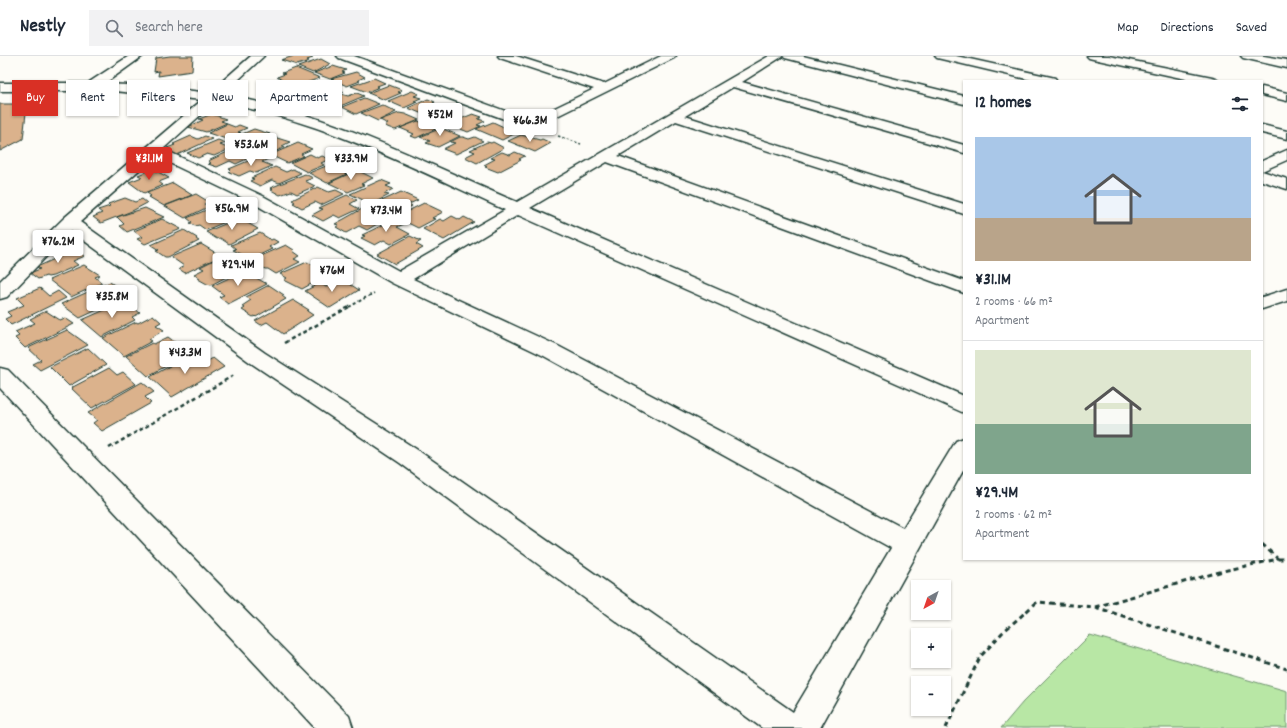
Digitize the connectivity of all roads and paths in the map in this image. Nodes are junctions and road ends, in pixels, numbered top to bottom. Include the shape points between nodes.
1 (137, 56) edge
2 (258, 56) edge
3 (343, 56) edge
4 (504, 56) edge
5 (666, 56) edge
6 (777, 56) edge
7 (789, 56) edge
8 (941, 56) edge
9 (1093, 56) edge
10 (1247, 56) edge
11 (1287, 64) edge
12 (101, 80) edge
13 (232, 80) edge
14 (1047, 80) edge
15 (1207, 80) edge
16 (733, 83) junction
17 (66, 86) edge
18 (0, 87) edge
19 (119, 88) edge
20 (605, 88) junction
21 (1263, 91) edge
22 (198, 96) edge
23 (1287, 97) edge
24 (963, 100) edge
25 (248, 105) edge
26 (198, 111) edge
27 (676, 117) junction
28 (531, 125) junction
29 (1263, 129) edge
30 (1287, 135) edge
31 (963, 149) edge
32 (154, 150) junction
33 (1287, 154) edge
34 (606, 157) junction
35 (1263, 166) edge
36 (1263, 176) edge
37 (1287, 184) edge
38 (517, 209) junction
39 (963, 209) edge
40 (70, 222) junction
41 (399, 279) junction
42 (963, 287) edge
43 (0, 293) edge
44 (1287, 295) edge
45 (1263, 303) edge
46 (302, 334) dead end
47 (239, 372) dead end
48 (0, 375) edge
49 (963, 405) edge
50 (963, 449) edge
51 (84, 463) junction
52 (908, 544) junction
53 (1263, 545) edge
54 (1278, 559) junction
55 (1287, 559) edge
56 (1095, 607) junction
57 (1287, 669) edge
58 (337, 728) edge
59 (789, 728) edge
60 (802, 728) edge
61 (946, 728) edge

1 - 12 street
2 - 13 street
3 - 28 street
4 - 20 street
5 - 20 street
6 - 16 street
7 - 24 street
8 - 14 street
9 - 15 street
10 - 11 street
16 - 27 street
16 - 31 street
17 - 18 street
19 - 22 street
20 - 28 street
21 - 23 street
25 - 38 street via 289,114 345,133
26 - 32 street
27 - 34 street
27 - 39 street
28 - 34 path via 599,151
29 - 30 street
32 - 40 street
32 - 41 street via 257,199
33 - 35 street
34 - 38 street
34 - 42 street
36 - 37 street
38 - 41 street
38 - 49 street
40 - 43 street
40 - 59 street via 258,358 408,456
41 - 46 path
41 - 52 street via 551,351
44 - 45 street
47 - 51 path
48 - 51 street
50 - 52 street
51 - 58 street
52 - 60 street
53 - 54 path
54 - 55 path
54 - 56 path via 1223,571
56 - 57 path
56 - 61 path via 1037,602 980,657

